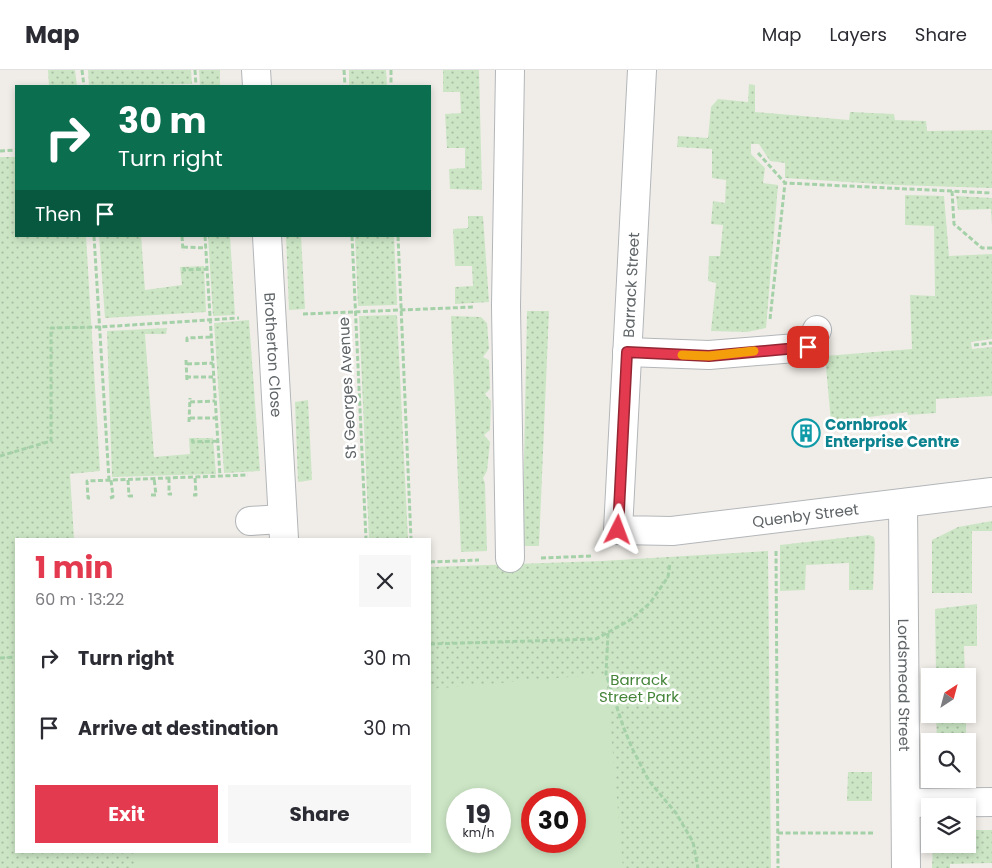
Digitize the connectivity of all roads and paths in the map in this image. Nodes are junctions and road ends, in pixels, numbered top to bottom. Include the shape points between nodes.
1 (82, 70) edge
2 (195, 70) edge
3 (256, 70) edge
4 (344, 70) edge
5 (390, 70) edge
6 (510, 70) edge
7 (642, 70) edge
8 (84, 85) edge
9 (196, 85) edge
10 (257, 85) edge
11 (345, 85) edge
12 (391, 85) edge
13 (15, 150) edge
14 (0, 151) edge
15 (758, 153) dead end
16 (785, 183) junction
17 (952, 191) junction
18 (992, 193) edge
19 (94, 237) edge
20 (182, 237) edge
21 (205, 237) edge
22 (267, 237) edge
23 (352, 237) edge
24 (398, 237) edge
25 (206, 248) junction
26 (992, 248) edge
27 (184, 267) dead end
28 (207, 270) junction
29 (475, 307) dead end
30 (401, 310) junction
31 (355, 312) junction
32 (272, 316) junction
33 (210, 320) junction
34 (770, 320) dead end
35 (100, 327) junction
36 (817, 330) dead end
37 (211, 337) junction
38 (188, 342) dead end
39 (992, 343) edge
40 (974, 345) dead end
41 (627, 352) junction
42 (213, 363) junction
43 (214, 377) junction
44 (215, 401) junction
45 (216, 418) junction
46 (192, 438) dead end
47 (217, 441) junction
48 (0, 456) edge
49 (281, 473) junction
50 (220, 476) junction
51 (195, 477) junction
52 (154, 478) junction
53 (169, 478) junction
54 (110, 480) junction
55 (128, 480) junction
56 (992, 492) edge
57 (172, 494) dead end
58 (151, 495) dead end
59 (193, 495) dead end
60 (132, 496) dead end
61 (90, 498) dead end
62 (110, 498) dead end
63 (903, 504) junction
64 (250, 521) dead end
65 (283, 529) edge
66 (618, 530) joint
67 (366, 538) edge
68 (411, 538) edge
69 (776, 550) dead end
70 (510, 558) dead end
71 (670, 560) dead end
72 (608, 632) junction
73 (431, 644) edge
74 (15, 657) edge
75 (0, 658) edge
76 (992, 802) edge
77 (906, 803) junction
78 (778, 833) junction
79 (878, 833) dead end
80 (698, 868) edge
81 (778, 868) edge
82 (906, 868) edge

1 - 8 path
2 - 9 path
3 - 10 street
4 - 11 path
5 - 12 path
6 - 70 street via 506,306
7 - 41 street, Barrack Street
13 - 14 path
15 - 16 path
16 - 17 path
16 - 34 path
17 - 18 path
17 - 26 path via 954,224 982,248
19 - 35 path
20 - 25 path via 183,249
21 - 25 path
22 - 32 street, Brotherton Close
23 - 31 path, St Georges Avenue
24 - 30 path
25 - 28 path
27 - 28 path via 184,270
28 - 33 path
29 - 30 path
30 - 31 path
30 - 68 path
31 - 32 path
31 - 67 path, St Georges Avenue
32 - 33 path
32 - 49 street, Brotherton Close
33 - 35 path
33 - 37 path
35 - 48 path via 50,328 51,440
35 - 54 path
36 - 41 street via 808,347 709,356
37 - 38 path via 187,338
37 - 42 path
39 - 40 path
41 - 66 street, Barrack Street
42 - 43 path
42 - 43 path via 187,362 186,379
43 - 44 path
44 - 45 path
44 - 45 path via 190,400 190,420
45 - 47 path
46 - 47 path via 193,442
47 - 50 path
49 - 50 path
49 - 65 street, Brotherton Close
50 - 51 path
51 - 53 path
51 - 59 path via 196,495
52 - 53 path
52 - 55 path
52 - 58 path via 156,494
53 - 57 path via 169,494
54 - 55 path
54 - 61 path via 87,481
54 - 62 path
55 - 60 path via 129,496
56 - 63 street, Quenby Street
63 - 66 street, Quenby Street via 672,531
63 - 77 street, Lordsmead Street
64 - 65 street, Brotherton Close
69 - 78 path
71 - 72 path via 668,577 650,603 630,620
72 - 73 path via 596,639
72 - 80 path via 606,674 623,726 648,781 676,813 693,842
74 - 75 path
76 - 77 street
77 - 82 street, Lordsmead Street
78 - 79 path
78 - 81 path

